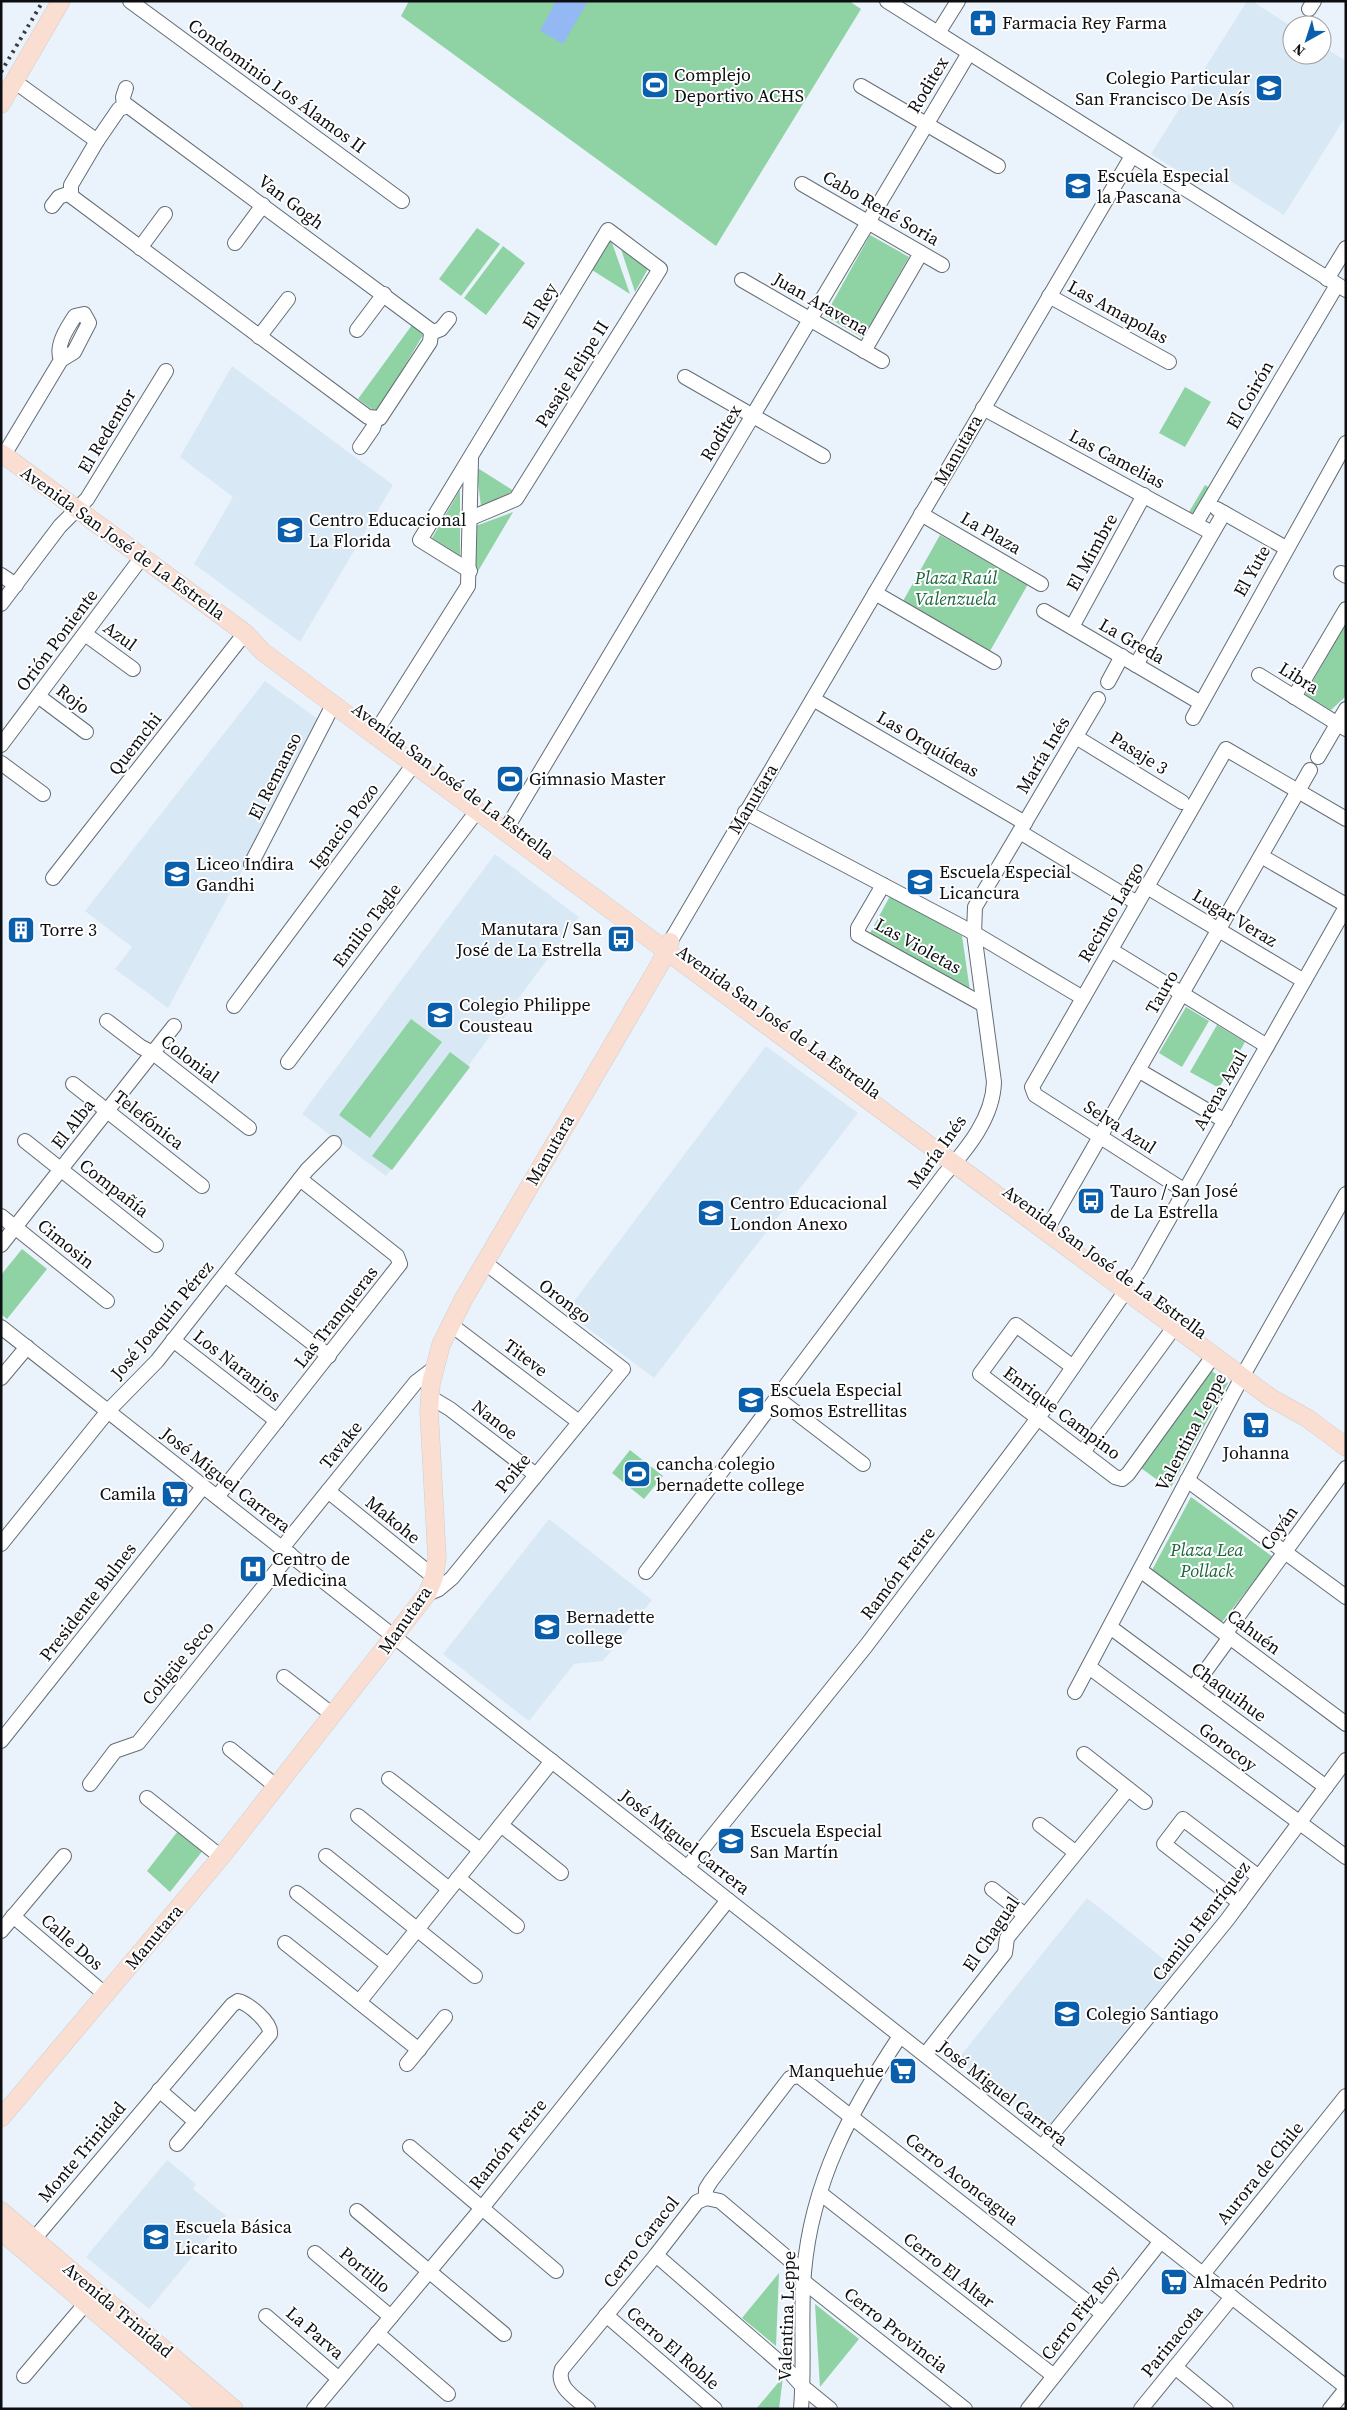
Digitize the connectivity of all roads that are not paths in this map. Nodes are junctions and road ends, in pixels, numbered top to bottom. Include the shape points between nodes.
1 (60, 1) edge
2 (130, 1) edge
3 (887, 1) edge
4 (958, 1) edge
5 (938, 33) junction
6 (969, 53) junction
7 (14, 81) junction
8 (860, 86) dead end
9 (126, 88) dead end
10 (1, 104) edge
11 (124, 106) junction
12 (927, 124) junction
13 (97, 141) junction
14 (1132, 156) junction
15 (998, 166) dead end
16 (802, 184) dead end
17 (70, 193) junction
18 (402, 201) dead end
19 (263, 205) junction
20 (52, 206) dead end
21 (165, 214) dead end
22 (868, 222) junction
23 (235, 243) dead end
24 (140, 248) junction
25 (1346, 248) edge
26 (921, 253) junction
27 (942, 265) dead end
28 (660, 269) joint
29 (742, 280) dead end
30 (1336, 285) edge
31 (384, 294) junction
32 (1049, 296) junction
33 (288, 298) dead end
34 (449, 319) dead end
35 (810, 320) junction
36 (357, 330) dead end
37 (432, 333) junction
38 (259, 337) junction
39 (864, 351) junction
40 (61, 360) dead end
41 (882, 361) dead end
42 (1169, 362) dead end
43 (166, 371) dead end
44 (685, 377) dead end
45 (983, 408) junction
46 (753, 416) junction
47 (376, 419) junction
48 (1346, 443) edge
49 (360, 447) dead end
50 (2, 454) edge
51 (823, 456) dead end
52 (471, 457) junction
53 (1144, 495) junction
54 (1208, 504) junction
55 (77, 509) junction
56 (1224, 513) junction
57 (921, 514) junction
58 (471, 518) junction
59 (1196, 523) junction
60 (1212, 533) junction
61 (1286, 548) junction
62 (142, 557) junction
63 (470, 570) junction
64 (1, 575) edge
65 (1041, 584) dead end
66 (16, 585) junction
67 (875, 593) junction
68 (1, 604) edge
69 (1346, 609) edge
70 (1044, 611) dead end
71 (1072, 627) junction
72 (245, 633) junction
73 (85, 634) junction
74 (1122, 656) junction
75 (994, 662) dead end
76 (1136, 665) junction
77 (133, 669) dead end
78 (1259, 675) dead end
79 (1108, 682) dead end
80 (38, 696) junction
81 (1294, 697) junction
82 (813, 699) junction
83 (1098, 699) dead end
84 (1201, 703) junction
85 (334, 705) junction
86 (1346, 709) edge
87 (1193, 718) dead end
88 (1342, 726) edge
89 (377, 730) junction
90 (86, 732) dead end
91 (1076, 737) junction
92 (1, 745) edge
93 (1318, 757) dead end
94 (1, 763) edge
95 (414, 764) junction
96 (1310, 770) dead end
97 (1298, 791) junction
98 (43, 794) dead end
99 (1182, 802) dead end
100 (477, 811) junction
101 (745, 812) junction
102 (1346, 819) edge
103 (507, 827) junction
104 (1022, 827) junction
105 (1261, 856) junction
106 (251, 864) dead end
107 (53, 878) dead end
108 (883, 885) junction
109 (1147, 887) junction
110 (1137, 904) junction
111 (1346, 906) edge
112 (1219, 930) junction
113 (974, 933) junction
114 (668, 946) junction
115 (1110, 950) junction
116 (1304, 981) junction
117 (1182, 994) junction
118 (1083, 998) junction
119 (982, 1004) junction
120 (234, 1006) dead end
121 (107, 1020) dead end
122 (174, 1026) dead end
123 (1267, 1046) junction
124 (153, 1053) junction
125 (288, 1062) dead end
126 (1138, 1070) junction
127 (73, 1084) dead end
128 (1034, 1095) joint
129 (107, 1111) junction
130 (1224, 1121) junction
131 (249, 1128) dead end
132 (1100, 1137) junction
133 (25, 1141) dead end
134 (334, 1143) dead end
135 (957, 1160) junction
136 (61, 1170) junction
137 (300, 1179) junction
138 (202, 1186) dead end
139 (1185, 1191) junction
140 (1346, 1194) edge
141 (1, 1216) edge
142 (15, 1227) junction
143 (1048, 1227) junction
144 (1, 1245) edge
145 (156, 1246) dead end
146 (484, 1262) junction
147 (225, 1275) junction
148 (1128, 1285) junction
149 (107, 1301) dead end
150 (450, 1324) junction
151 (1175, 1326) junction
152 (1, 1328) edge
153 (173, 1340) junction
154 (26, 1347) junction
155 (1214, 1355) junction
156 (329, 1356) junction
157 (1072, 1367) junction
158 (433, 1368) junction
159 (623, 1369) joint
160 (1245, 1372) junction
161 (1, 1378) edge
162 (430, 1397) junction
163 (777, 1398) junction
164 (108, 1411) junction
165 (1038, 1418) junction
166 (277, 1421) junction
167 (579, 1422) junction
168 (1346, 1447) edge
169 (1083, 1452) junction
170 (863, 1464) dead end
171 (1346, 1468) edge
172 (536, 1475) junction
173 (1187, 1480) junction
174 (204, 1486) junction
175 (328, 1491) junction
176 (217, 1497) junction
177 (1, 1544) edge
178 (286, 1551) junction
179 (1285, 1552) junction
180 (1140, 1570) junction
181 (646, 1572) dead end
182 (434, 1577) junction
183 (427, 1594) junction
184 (1346, 1597) edge
185 (1110, 1627) junction
186 (1227, 1636) junction
187 (395, 1638) junction
188 (1089, 1667) junction
189 (284, 1677) dead end
190 (1193, 1688) junction
191 (1076, 1692) dead end
192 (333, 1715) junction
193 (1346, 1724) edge
194 (1, 1741) edge
195 (230, 1749) dead end
196 (1084, 1754) dead end
197 (1346, 1760) edge
198 (552, 1761) junction
199 (389, 1779) dead end
200 (90, 1784) dead end
201 (277, 1786) junction
202 (1326, 1787) junction
203 (1128, 1788) junction
204 (147, 1798) dead end
205 (1145, 1802) dead end
206 (358, 1816) dead end
207 (1298, 1824) junction
208 (501, 1825) junction
209 (1040, 1825) dead end
210 (480, 1850) junction
211 (1074, 1852) junction
212 (64, 1856) dead end
213 (326, 1856) dead end
214 (221, 1857) junction
215 (1345, 1857) edge
216 (687, 1868) junction
217 (561, 1873) dead end
218 (1259, 1878) junction
219 (454, 1884) junction
220 (992, 1889) dead end
221 (297, 1893) dead end
222 (728, 1900) junction
223 (1240, 1903) junction
224 (1026, 1915) junction
225 (13, 1916) junction
226 (517, 1926) dead end
227 (417, 1929) junction
228 (1, 1931) edge
229 (285, 1943) dead end
230 (388, 1965) junction
231 (475, 1976) dead end
232 (106, 1995) junction
233 (359, 2002) junction
234 (445, 2017) dead end
235 (900, 2036) junction
236 (419, 2050) junction
237 (925, 2055) junction
238 (407, 2064) dead end
239 (159, 2090) junction
240 (1346, 2096) edge
241 (851, 2115) junction
242 (1, 2118) edge
243 (196, 2122) junction
244 (177, 2144) dead end
245 (410, 2147) dead end
246 (1042, 2147) junction
247 (820, 2193) junction
248 (706, 2198) junction
249 (482, 2208) junction
250 (1, 2211) edge
251 (357, 2211) dead end
252 (1, 2232) edge
253 (34, 2239) junction
254 (1161, 2241) junction
255 (315, 2252) dead end
256 (656, 2255) junction
257 (429, 2270) junction
258 (556, 2272) dead end
259 (1203, 2274) junction
260 (804, 2276) junction
261 (1232, 2297) junction
262 (86, 2303) junction
263 (1103, 2314) junction
264 (606, 2315) junction
265 (266, 2316) dead end
266 (390, 2317) junction
267 (377, 2333) junction
268 (504, 2334) dead end
269 (1175, 2367) junction
270 (24, 2376) dead end
271 (1054, 2376) junction
272 (339, 2379) junction
273 (803, 2387) junction
274 (1346, 2388) edge
275 (448, 2394) dead end
276 (209, 2409) edge
277 (234, 2409) edge
278 (314, 2409) edge
279 (588, 2409) edge
280 (715, 2409) edge
281 (802, 2409) edge
282 (830, 2409) edge
283 (965, 2409) edge
284 (1028, 2409) edge
285 (1141, 2409) edge
286 (1226, 2409) edge
287 (1330, 2409) edge

1 - 7 main road
2 - 18 street, Condominio Los Álamos II
3 - 5 street
4 - 5 street
5 - 6 street
6 - 12 street, Roditex
6 - 14 street
7 - 10 main road
7 - 13 street
8 - 12 street
9 - 11 street
11 - 13 street via 118,109
11 - 19 street, Van Gogh via 133,108
12 - 15 street
12 - 22 street, Roditex
13 - 17 street via 71,185
14 - 30 street
14 - 32 street, Manutara
16 - 22 street, Cabo René Soria
17 - 20 street via 59,197
17 - 24 street via 74,200
19 - 23 street
19 - 31 street, Van Gogh
21 - 24 street
22 - 26 street, Cabo René Soria
22 - 35 street, Roditex
24 - 38 street
25 - 30 street, El Coirón
26 - 27 street, Cabo René Soria
26 - 39 street
28 - 52 street, El Rey via 608,230
28 - 58 street, Pasaje Felipe II via 516,499
29 - 35 street, Juan Aravena
30 - 54 street, El Coirón
31 - 36 street
31 - 37 street, Van Gogh
32 - 42 street, Las Amapolas
32 - 45 street, Manutara
33 - 38 street
34 - 37 street via 441,329
35 - 39 street, Juan Aravena
35 - 46 street, Roditex
37 - 47 street via 430,342 384,415
38 - 47 street via 368,417
39 - 41 street, Juan Aravena
40 - 50 street
43 - 55 street, El Redentor via 87,499
44 - 46 street
45 - 53 street, Las Camelias
45 - 57 street, Manutara
46 - 51 street
46 - 103 street, Roditex
47 - 49 street
48 - 61 street, El Yute
50 - 55 main road, Avenida San José de La Estrella
52 - 58 street
52 - 63 street, El Rey via 420,540
53 - 59 street, Las Camelias
53 - 71 street, El Mimbre
54 - 56 street
54 - 59 street, El Coirón
55 - 62 main road, Avenida San José de La Estrella
55 - 66 street, El Redentor via 60,526
56 - 60 street
56 - 61 street
57 - 65 street, La Plaza
57 - 67 street, Manutara
58 - 63 street
59 - 60 street, Las Camelias
60 - 76 street
61 - 84 street, El Yute
62 - 72 main road, Avenida San José de La Estrella
62 - 73 street, Orión Poniente
63 - 89 street via 468,586
64 - 66 street
66 - 68 street, El Redentor
67 - 75 street
67 - 82 street, Manutara
69 - 81 street
70 - 71 street, La Greda
71 - 74 street, La Greda
72 - 85 main road, Avenida San José de La Estrella via 264,652
72 - 89 main road, Avenida San José de La Estrella via 268,643
72 - 107 street, Quemchi
73 - 77 street, Azul
73 - 80 street, Orión Poniente
74 - 76 street, La Greda
74 - 79 street
76 - 84 street, La Greda
78 - 81 street, Libra
80 - 90 street, Rojo
80 - 92 street, Orión Poniente
81 - 88 street, Libra
82 - 101 street, Manutara
82 - 104 street, Las Orquídeas
83 - 91 street, María Inés
84 - 87 street, El Yute
85 - 89 main road, Avenida San José de La Estrella
85 - 106 street, El Remanso
86 - 88 street
88 - 93 street
89 - 95 main road, Avenida San José de La Estrella
89 - 103 main road, Avenida San José de La Estrella
91 - 99 street, Pasaje 3
91 - 104 street, María Inés
94 - 98 street
95 - 100 main road, Avenida San José de La Estrella
95 - 120 street, Ignacio Pozo
96 - 97 street, Tauro
97 - 102 street
97 - 105 street, Tauro
97 - 109 street, Recinto Largo via 1226,749
100 - 103 main road, Avenida San José de La Estrella
100 - 125 street, Emilio Tagle
101 - 108 street, Las Violetas
101 - 114 street, Manutara
103 - 114 main road, Avenida San José de La Estrella
104 - 110 street, Las Orquídeas
104 - 113 street, María Inés via 975,907
105 - 111 street
105 - 112 street, Tauro
108 - 113 street, Las Violetas
108 - 119 street, Las Violetas via 858,928 858,935
109 - 110 street, Recinto Largo
109 - 112 street, Lugar Veraz
110 - 115 street, Recinto Largo
111 - 116 street, Arena Azul
112 - 116 street, Lugar Veraz
112 - 117 street, Tauro
113 - 118 street, Las Violetas
113 - 119 street, María Inés
114 - 135 main road, Avenida San José de La Estrella
114 - 146 main road, Manutara
115 - 117 street
115 - 118 street, Recinto Largo
116 - 123 street, Arena Azul
117 - 123 street
117 - 126 street, Tauro
118 - 128 street, Recinto Largo via 1033,1084
119 - 135 street, María Inés via 994,1090 985,1117
121 - 124 street, Colonial
122 - 124 street, El Alba
123 - 130 street, Arena Azul
124 - 129 street, El Alba
124 - 131 street, Colonial
126 - 130 street
126 - 132 street, Tauro
127 - 129 street, Telefónica
128 - 132 street, Selva Azul
129 - 136 street, El Alba
129 - 138 street, Telefónica
130 - 139 street, Arena Azul
132 - 139 street, Selva Azul
132 - 143 street, Tauro
133 - 136 street, Compañía
134 - 137 street, José Joaquín Pérez
135 - 143 main road, Avenida San José de La Estrella
135 - 163 street, María Inés
136 - 142 street, El Alba
136 - 145 street, Compañía
137 - 147 street, José Joaquín Pérez
137 - 156 street, Las Tranqueras via 400,1261 398,1269
139 - 148 street, Arena Azul
140 - 160 street, Valentina Leppe
141 - 142 street, Cimosin
142 - 144 street, El Alba
142 - 149 street, Cimosin
143 - 148 main road, Avenida San José de La Estrella
146 - 150 main road, Manutara
146 - 159 street, Orongo
147 - 153 street, José Joaquín Pérez
147 - 156 street
148 - 151 main road, Avenida San José de La Estrella
148 - 157 street, Ramón Freire
148 - 160 main road, Avenida San José de La Estrella
150 - 158 main road, Manutara
150 - 167 street, Titeve
151 - 155 main road, Avenida San José de La Estrella
151 - 169 street
152 - 154 street, José Miguel Carrera
153 - 164 street, José Joaquín Pérez via 144,1376
153 - 166 street, Los Naranjos
154 - 161 street
154 - 164 street, José Miguel Carrera
155 - 160 main road, Avenida San José de La Estrella
155 - 169 street, Enrique Campino via 1122,1479
156 - 166 street, Las Tranqueras
157 - 165 street, Ramón Freire
157 - 165 street, Enrique Campino via 1016,1324 980,1374
158 - 162 main road, Manutara
158 - 175 street, Tavake via 416,1382
159 - 167 street, Poike
160 - 168 main road, Avenida San José de La Estrella via 1286,1395 1307,1418
160 - 173 street, Valentina Leppe
162 - 172 street, Nanoe
162 - 182 main road, Manutara via 437,1558
163 - 170 street
163 - 181 street, María Inés
164 - 174 street, José Miguel Carrera
164 - 177 street, José Joaquín Pérez
165 - 169 street, Enrique Campino
165 - 216 street, Ramón Freire via 866,1646
166 - 176 street, Las Tranqueras
167 - 172 street, Poike
171 - 179 street, Coyán
172 - 183 street, Poike via 452,1578
173 - 179 street
173 - 180 street, Valentina Leppe
174 - 176 street, José Miguel Carrera
174 - 194 street, Presidente Bulnes
175 - 178 street, Tavake
175 - 182 street, Makohe
176 - 178 street, José Miguel Carrera
178 - 187 street, José Miguel Carrera
178 - 200 street, Coligüe Seco via 138,1743 115,1752
179 - 184 street
179 - 186 street, Coyán
180 - 185 street, Valentina Leppe
180 - 186 street, Cahuén
182 - 183 main road, Manutara
183 - 187 main road, Manutara
185 - 188 street, Valentina Leppe
185 - 190 street, Chaquihue
186 - 190 street, Coyán
186 - 193 street, Cahuén
187 - 192 main road, Manutara
187 - 198 street, José Miguel Carrera
188 - 191 street, Valentina Leppe
188 - 207 street, Gorocoy
189 - 192 street
190 - 202 street, Chaquihue
192 - 201 main road, Manutara
195 - 201 street
196 - 203 street
197 - 202 street, Camilo Henríquez
198 - 208 street
198 - 216 street, José Miguel Carrera
199 - 210 street
201 - 214 main road, Manutara
202 - 207 street, Camilo Henríquez
203 - 205 street
203 - 211 street, El Chagual
204 - 214 street
206 - 219 street
207 - 215 street, Gorocoy
207 - 218 street, Camilo Henríquez
208 - 210 street
208 - 217 street
209 - 211 street
210 - 219 street
211 - 224 street, El Chagual
212 - 225 street
213 - 227 street
214 - 232 main road, Manutara
216 - 222 street, José Miguel Carrera
218 - 223 street, Camilo Henríquez
218 - 223 street via 1183,1819 1164,1844
219 - 226 street
219 - 227 street
220 - 224 street
221 - 230 street
222 - 235 street, José Miguel Carrera
222 - 249 street, Ramón Freire
223 - 246 street, Camilo Henríquez
224 - 237 street, El Chagual via 1008,1938 1005,1953
225 - 228 street
225 - 232 street, Calle Dos
227 - 230 street
227 - 231 street
229 - 233 street
230 - 233 street
232 - 242 main road, Manutara
233 - 236 street
234 - 236 street
235 - 237 street, José Miguel Carrera
235 - 241 street, Valentina Leppe
236 - 238 street
237 - 246 street, José Miguel Carrera
239 - 243 street
239 - 243 street, Monte Trinidad via 232,2005 244,2003 268,2024 270,2034
239 - 253 street, Monte Trinidad
240 - 259 street, Aurora de Chile
241 - 247 street, Valentina Leppe via 832,2156
241 - 248 street, Cerro Aconcagua via 803,2078 790,2078 710,2181
241 - 263 street, Cerro Aconcagua
243 - 244 street, Monte Trinidad
245 - 249 street
246 - 254 street, José Miguel Carrera
247 - 260 street, Valentina Leppe
247 - 271 street, Cerro El Altar
248 - 256 street, Cerro Caracol via 696,2202
248 - 260 street, Cerro Caracol via 724,2204
249 - 257 street, Ramón Freire
249 - 258 street
250 - 253 main road, Avenida Trinidad
251 - 257 street
252 - 262 main road, Avenida Trinidad
253 - 277 main road, Avenida Trinidad
254 - 259 street, José Miguel Carrera
254 - 263 street, Cerro Fitz Roy
255 - 266 street, Portillo
256 - 264 street, Cerro Caracol
256 - 273 street via 785,2367
257 - 266 street, Ramón Freire
257 - 268 street
259 - 261 street, José Miguel Carrera
260 - 273 street, Valentina Leppe
260 - 283 street, Cerro Provincia
261 - 269 street, Parinacota
261 - 274 street, José Miguel Carrera
262 - 270 street
262 - 276 main road, Avenida Trinidad
263 - 271 street, Cerro Fitz Roy
264 - 279 street, Cerro Caracol via 560,2373 564,2388
264 - 280 street, Cerro El Roble
265 - 272 street, La Parva
266 - 267 street, Ramón Freire
267 - 272 street, Ramón Freire
267 - 275 street
269 - 285 street, Parinacota
269 - 286 street
271 - 284 street, Cerro Fitz Roy
272 - 278 street, Ramón Freire
273 - 281 street, Valentina Leppe
273 - 282 street
274 - 287 street

